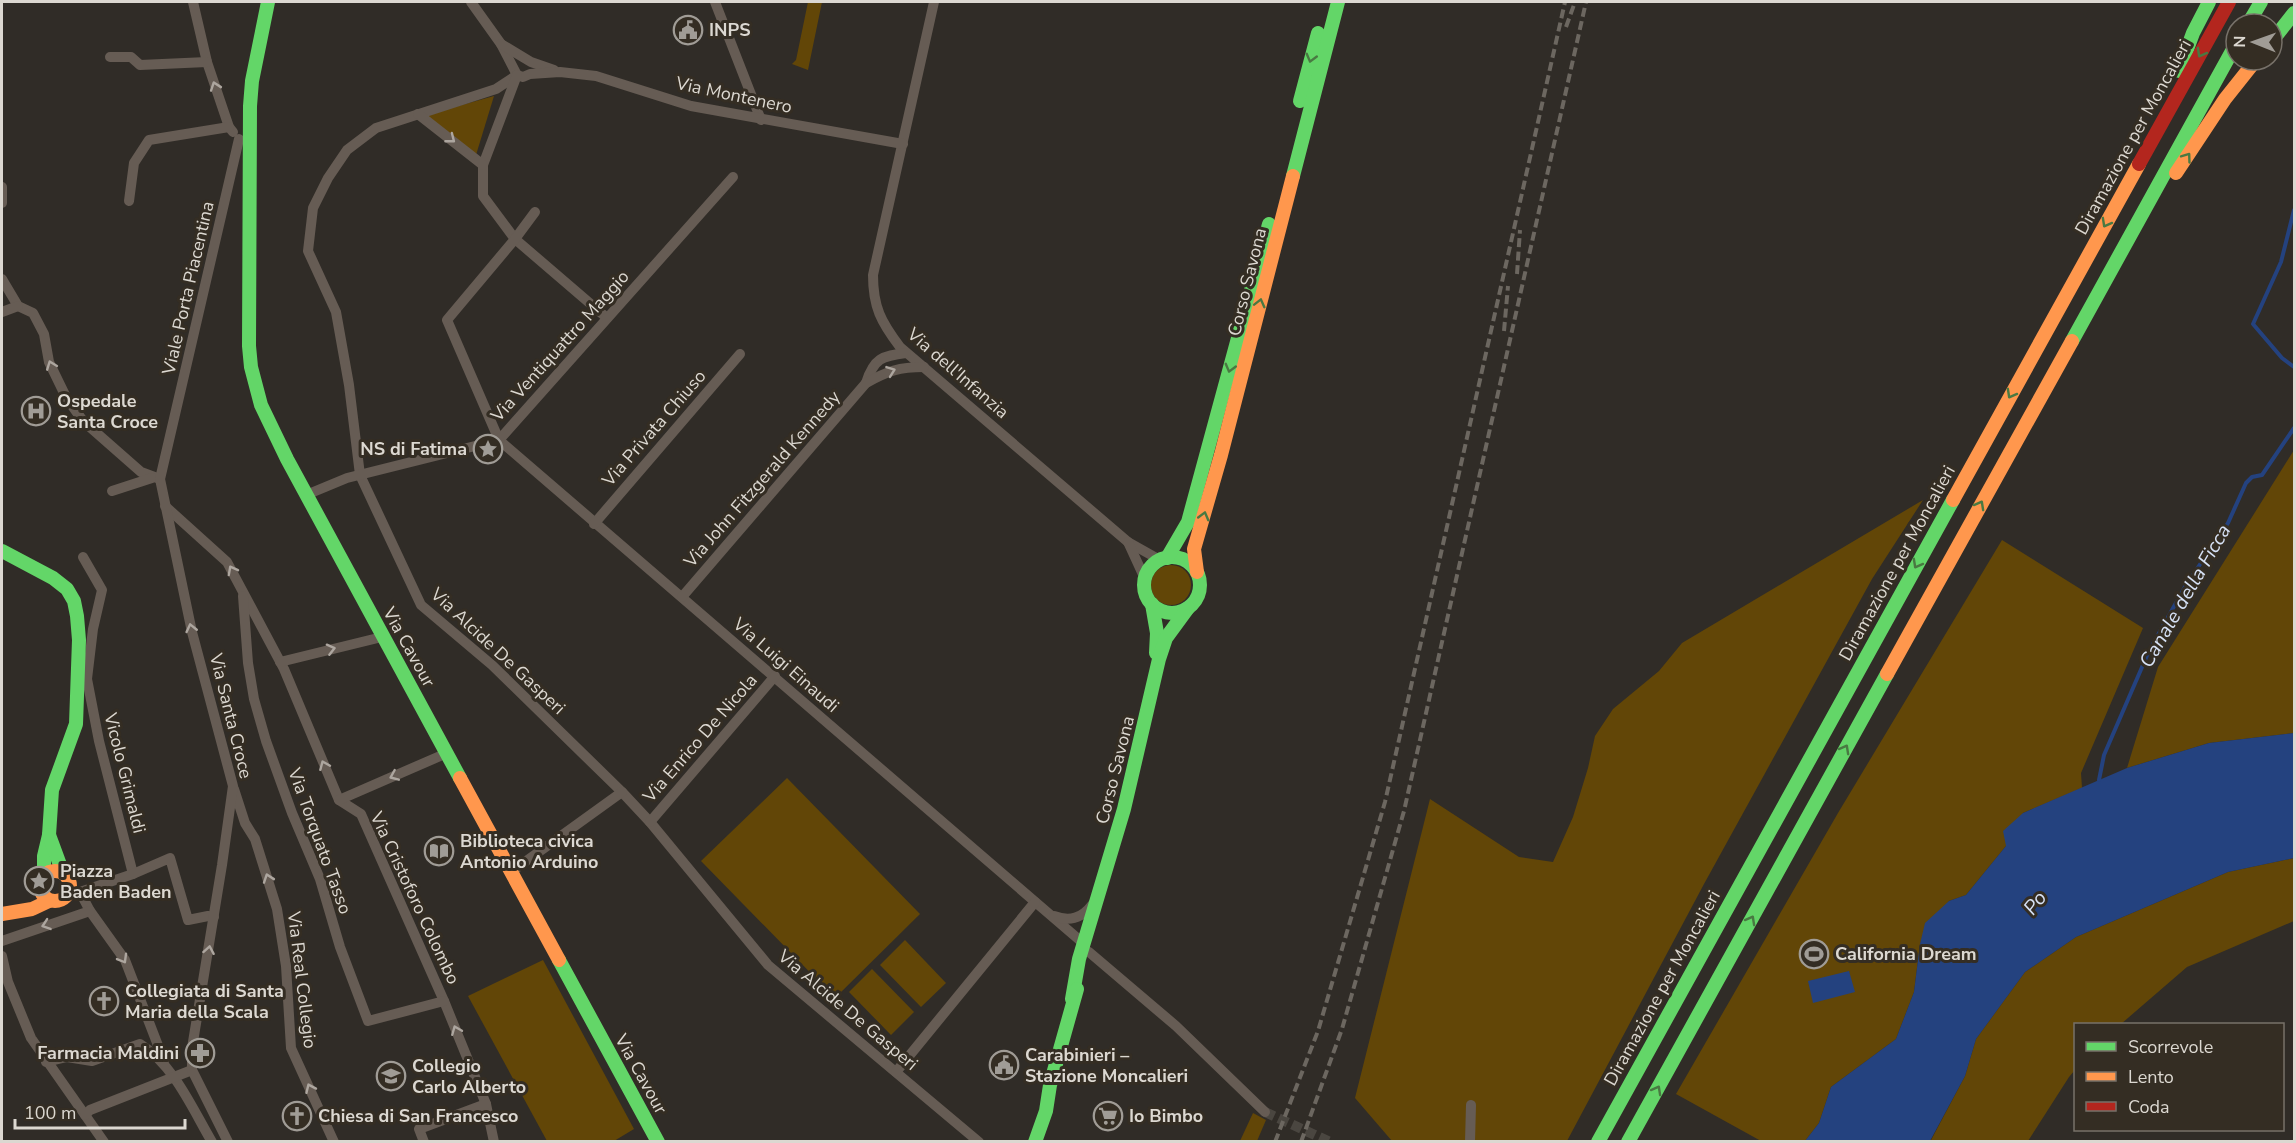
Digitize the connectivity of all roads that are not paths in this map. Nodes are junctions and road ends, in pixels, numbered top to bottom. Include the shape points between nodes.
1 (193, 2) edge
2 (268, 2) edge
3 (471, 2) edge
4 (715, 2) edge
5 (934, 2) edge
6 (1327, 2) edge
7 (1338, 2) edge
8 (2209, 2) edge
9 (2229, 2) edge
10 (2295, 13) edge
11 (2284, 26) edge
12 (501, 44) junction
13 (110, 57) dead end
14 (527, 60) junction
15 (207, 62) junction
16 (2224, 66) edge
17 (515, 71) junction
18 (560, 72) junction
19 (2246, 72) edge
20 (531, 74) junction
21 (418, 114) junction
22 (761, 120) junction
23 (229, 127) junction
24 (2156, 132) junction
25 (245, 139) junction
26 (903, 144) junction
27 (483, 165) junction
28 (733, 177) dead end
29 (2, 187) edge
30 (129, 201) dead end
31 (2, 203) edge
32 (535, 212) dead end
33 (2128, 238) junction
34 (515, 239) junction
35 (2, 279) edge
36 (18, 306) junction
37 (2, 312) edge
38 (607, 318) junction
39 (906, 353) junction
40 (740, 354) dead end
41 (924, 367) junction
42 (867, 383) junction
43 (499, 440) junction
44 (360, 475) junction
45 (156, 479) junction
46 (112, 491) dead end
47 (306, 495) junction
48 (165, 506) junction
49 (594, 524) junction
50 (1128, 542) junction
51 (2, 551) edge
52 (83, 557) dead end
53 (1164, 559) junction
54 (1197, 572) junction
55 (1145, 579) junction
56 (243, 591) junction
57 (682, 597) junction
58 (1152, 604) junction
59 (1188, 608) junction
60 (382, 637) junction
61 (280, 662) junction
62 (1155, 675) junction
63 (775, 676) junction
64 (82, 679) junction
65 (447, 753) junction
66 (233, 786) junction
67 (622, 792) junction
68 (339, 800) junction
69 (650, 822) junction
70 (49, 835) junction
71 (511, 872) junction
72 (1106, 872) junction
73 (63, 873) junction
74 (133, 874) junction
75 (44, 875) junction
76 (40, 890) junction
77 (75, 892) junction
78 (49, 901) junction
79 (1035, 902) junction
80 (1094, 903) junction
81 (90, 911) junction
82 (6, 914) edge
83 (1051, 915) junction
84 (214, 917) junction
85 (2, 940) edge
86 (1086, 947) junction
87 (2, 956) edge
88 (4, 982) edge
89 (444, 1001) junction
90 (46, 1062) junction
91 (192, 1070) junction
92 (169, 1071) junction
93 (896, 1072) junction
94 (1050, 1085) junction
95 (486, 1104) junction
96 (1471, 1106) dead end
97 (1265, 1112) tunnel mouth
98 (85, 1115) junction
99 (104, 1142) edge
100 (212, 1142) edge
101 (228, 1142) edge
102 (334, 1142) edge
103 (424, 1142) edge
104 (494, 1142) edge
105 (658, 1142) edge
106 (979, 1142) edge
107 (1024, 1142) edge
108 (1035, 1142) edge
109 (1470, 1142) edge
110 (1598, 1142) edge
111 (1628, 1142) edge

1 - 15 street
2 - 25 main road, Via Cavour
3 - 12 street
4 - 22 street
5 - 26 street, Via dell'Infanzia
6 -> 53 main road, Corso Savona via 1191,512 1183,532
54 -> 7 main road, Corso Savona via 1194,549
8 - 24 main road via 2193,33
9 -> 24 main road, Diramazione per Moncalieri
10 - 11 main road
12 - 14 street, Via Montenero
12 - 17 street
13 - 15 street via 131,57 140,65
14 - 17 street via 515,62
14 - 18 street, Via Montenero
14 - 20 street
23 -> 15 street
16 - 33 main road
17 - 20 street via 523,77
17 - 21 street, Via Alcide De Gasperi via 496,88
17 - 27 street
18 - 20 street, Via Montenero
18 - 22 street, Via Montenero via 596,76 691,106
33 -> 19 main road
21 -> 27 street
21 - 44 street, Via Alcide De Gasperi via 376,128 347,150 313,208 308,251 336,312
22 - 26 street, Via Montenero
23 - 25 street
23 - 30 street via 149,140 134,163
24 -> 110 main road, Diramazione per Moncalieri
25 - 45 street, Viale Porta Piacentina
25 - 47 main road, Via Cavour via 253,381 262,410
26 - 39 street, Via dell'Infanzia via 873,275 873,290 880,320
27 - 34 street via 483,196
28 - 38 street, Via Ventiquattro Maggio
29 - 31 street
32 - 34 street
111 -> 33 main road
34 - 38 street
34 - 43 street via 447,320
35 - 36 street
36 - 37 street
45 -> 36 street via 141,472 83,421 49,362 44,334 33,313
38 - 43 street, Via Ventiquattro Maggio
39 - 41 street, Via dell'Infanzia
39 - 42 street, Via John Fitzgerald Kennedy via 876,361
40 - 49 street, Via Privata Chiuso
42 -> 41 street, Via John Fitzgerald Kennedy via 904,367
41 - 50 street, Via dell'Infanzia
42 - 57 street, Via John Fitzgerald Kennedy
43 - 44 street, Via Ventiquattro Maggio
43 - 49 street, Via Luigi Einaudi
44 - 47 street, Via Ventiquattro Maggio
44 - 67 street, Via Alcide De Gasperi via 421,605 492,664
45 - 46 street
45 - 48 street, Via Santa Croce
47 - 60 main road, Via Cavour
56 -> 48 street via 227,561
66 -> 48 street, Via Santa Croce via 192,632
49 - 57 street, Via Luigi Einaudi
50 - 53 street, Via dell'Infanzia
50 - 55 street, Via dell'Infanzia
51 - 64 main road via 67,589 77,616
52 - 64 street, Vicolo Grimaldi via 102,590
53 - 54 main road via 1174,557 1187,562
53 - 55 main road via 1153,565
54 - 59 main road via 1200,588
55 - 58 main road
56 - 61 street
56 - 89 street, Via Torquato Tasso via 248,663 266,741 320,879 368,1021
57 - 63 street, Via Luigi Einaudi
58 - 59 main road via 1169,613
58 - 62 main road, Corso Savona via 1157,633
59 - 62 main road, Corso Savona via 1169,631
61 -> 60 street
60 - 65 main road, Via Cavour
68 -> 61 street
62 - 72 main road, Corso Savona
63 - 69 street, Via Enrico De Nicola
63 - 79 street, Via Luigi Einaudi
64 - 70 main road via 76,724 52,790
64 - 74 street, Vicolo Grimaldi
65 -> 68 street
65 - 71 main road, Via Cavour
66 - 84 street, Via Santa Croce
102 -> 66 street, Via Real Collegio via 291,1048 286,966 277,909
67 - 69 street, Via Alcide De Gasperi
67 - 71 street
68 - 89 street, Via Cristoforo Colombo via 361,814
69 - 93 street, Via Alcide De Gasperi via 768,965
70 - 73 main road
70 - 75 main road
71 - 105 main road, Via Cavour
72 - 80 main road, Corso Savona
72 - 86 main road, Corso Savona via 1101,906
73 - 75 main road via 53,871
73 - 77 main road
74 - 77 street
74 - 84 street via 170,858 188,920
75 - 76 main road
76 - 78 main road
76 - 82 main road via 19,909
77 - 78 main road
77 - 81 street
78 - 82 main road via 25,913
79 - 83 street, Via Luigi Einaudi
79 - 93 street
80 - 83 street via 1087,912 1071,920
80 - 86 main road, Corso Savona
81 -> 85 street
81 -> 92 street via 125,960
83 - 86 street, Via Luigi Einaudi
91 -> 84 street, Via Santa Croce via 192,1048
86 - 94 main road, Corso Savona
86 - 97 street, Via Luigi Einaudi
87 - 88 street
88 - 90 street
95 -> 89 street, Via Cristoforo Colombo
90 - 92 street via 67,1057 92,1061 140,1044
90 - 98 street
91 - 92 street
91 - 101 street
92 - 98 street
92 - 100 street
93 - 106 street, Via Alcide De Gasperi
94 - 107 main road, Corso Savona via 1036,1106
94 - 108 main road, Corso Savona
95 - 103 street via 419,1129
95 - 104 street, Via Cristoforo Colombo
96 - 109 street
98 - 99 street

